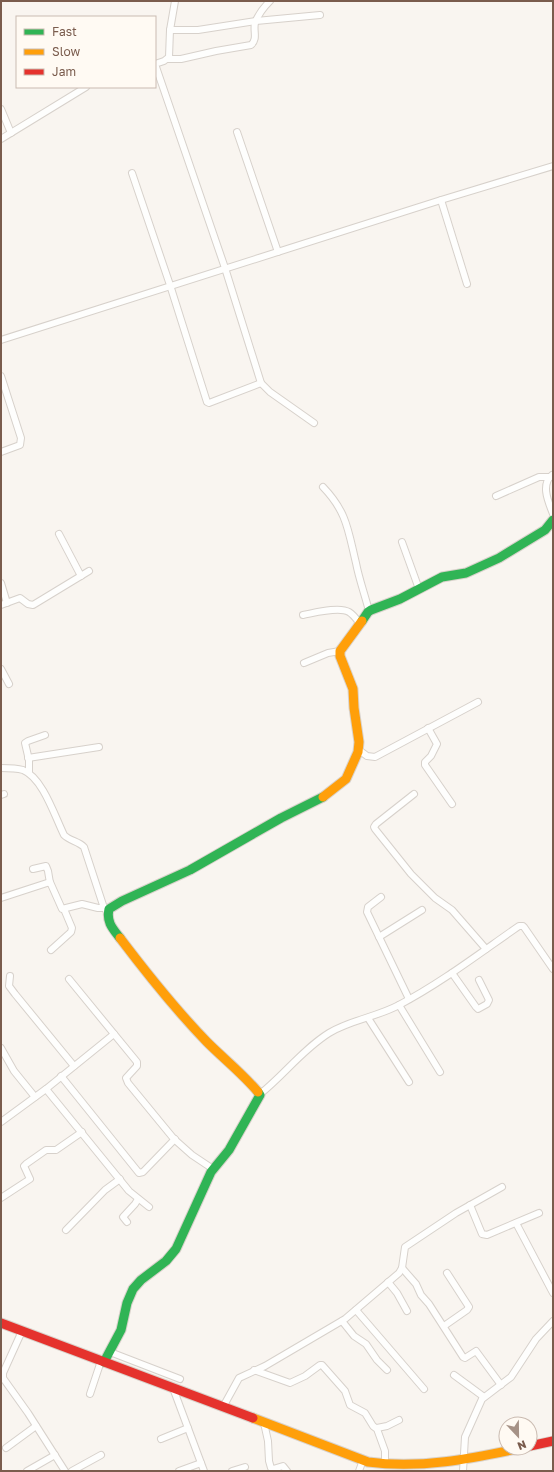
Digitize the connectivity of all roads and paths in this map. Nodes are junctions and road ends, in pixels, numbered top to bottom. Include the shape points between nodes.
1 (175, 1) edge
2 (270, 1) edge
3 (320, 15) dead end
4 (256, 21) junction
5 (170, 30) junction
6 (168, 59) junction
7 (156, 64) edge
8 (156, 67) edge
9 (84, 88) edge
10 (1, 108) edge
11 (237, 132) dead end
12 (11, 133) junction
13 (1, 139) edge
14 (553, 166) edge
15 (132, 173) dead end
16 (441, 200) junction
17 (278, 252) junction
18 (225, 268) junction
19 (466, 284) dead end
20 (170, 285) junction
21 (1, 340) edge
22 (1, 376) edge
23 (261, 383) junction
24 (314, 423) dead end
25 (1, 452) edge
26 (551, 475) edge
27 (323, 487) dead end
28 (496, 496) dead end
29 (553, 514) edge
30 (553, 520) edge
31 (59, 534) dead end
32 (402, 542) dead end
33 (89, 571) dead end
34 (81, 576) junction
35 (1, 583) edge
36 (419, 588) junction
37 (4, 604) edge
38 (370, 611) junction
39 (303, 615) dead end
40 (360, 624) junction
41 (340, 651) junction
42 (304, 663) dead end
43 (1, 669) edge
44 (9, 684) dead end
45 (478, 702) dead end
46 (428, 728) junction
47 (45, 735) dead end
48 (99, 747) dead end
49 (358, 750) junction
50 (28, 758) junction
51 (1, 768) edge
52 (29, 774) junction
53 (414, 794) dead end
54 (452, 804) dead end
55 (33, 869) dead end
56 (50, 883) junction
57 (1, 898) edge
58 (381, 898) dead end
59 (64, 909) junction
60 (106, 910) junction
61 (422, 910) dead end
62 (379, 937) junction
63 (486, 949) junction
64 (51, 950) dead end
65 (553, 969) edge
66 (452, 973) junction
67 (10, 976) dead end
68 (70, 979) dead end
69 (479, 980) dead end
70 (409, 999) junction
71 (399, 1005) junction
72 (368, 1018) junction
73 (114, 1034) junction
74 (1, 1048) edge
75 (74, 1066) junction
76 (440, 1072) dead end
77 (61, 1076) junction
78 (410, 1082) dead end
79 (46, 1089) junction
80 (260, 1094) junction
81 (35, 1097) junction
82 (1, 1122) edge
83 (82, 1132) junction
84 (175, 1140) junction
85 (213, 1169) junction
86 (120, 1179) junction
87 (502, 1187) dead end
88 (1, 1198) edge
89 (138, 1199) junction
90 (470, 1205) junction
91 (149, 1207) dead end
92 (538, 1213) dead end
93 (127, 1222) dead end
94 (516, 1223) junction
95 (66, 1230) dead end
96 (402, 1268) junction
97 (447, 1273) dead end
98 (388, 1282) junction
99 (553, 1293) edge
100 (356, 1310) junction
101 (407, 1311) dead end
102 (342, 1321) junction
103 (553, 1322) edge
104 (1, 1323) edge
105 (444, 1326) junction
106 (22, 1331) junction
107 (110, 1352) junction
108 (103, 1361) junction
109 (254, 1370) junction
110 (387, 1370) dead end
111 (454, 1375) dead end
112 (180, 1379) dead end
113 (500, 1383) junction
114 (173, 1388) junction
115 (424, 1389) dead end
116 (90, 1394) dead end
117 (482, 1395) junction
118 (225, 1403) junction
119 (399, 1420) dead end
120 (264, 1423) junction
121 (36, 1426) junction
122 (188, 1428) junction
123 (377, 1428) junction
124 (161, 1439) dead end
125 (553, 1441) edge
126 (538, 1444) edge
127 (6, 1448) dead end
128 (498, 1451) edge
129 (55, 1455) junction
130 (101, 1455) dead end
131 (464, 1455) junction
132 (364, 1460) junction
133 (201, 1463) junction
134 (388, 1463) edge
135 (245, 1467) dead end
136 (27, 1471) edge
137 (66, 1471) edge
138 (72, 1471) edge
139 (179, 1471) edge
140 (204, 1471) edge
141 (232, 1471) edge
142 (286, 1471) edge
143 (359, 1471) edge
144 (463, 1471) edge

1 - 5 street
2 - 4 street
3 - 4 street
4 - 5 street via 198,30
4 - 6 street via 255,40 251,45 181,59
5 - 6 street
6 - 7 street
8 - 18 street
9 - 12 street
10 - 12 street
11 - 17 street
12 - 13 street
14 - 16 street
15 - 20 street
16 - 17 street
16 - 19 street
17 - 18 street
18 - 20 street
18 - 23 street
20 - 21 street
20 - 23 street via 207,402
22 - 25 street via 21,438 20,445
23 - 24 street
26 - 28 street via 539,477
26 - 29 street via 546,492
27 - 38 street via 338,504 350,533
30 - 36 street via 545,530 498,558 466,573 442,577
31 - 34 street
32 - 36 street
33 - 34 street
34 - 37 street via 33,605 20,598
35 - 37 street
36 - 38 street
38 - 40 street
39 - 40 street via 345,610
40 - 41 street
41 - 42 street
41 - 49 street via 353,689
43 - 44 street
45 - 46 street
46 - 49 street via 375,757 367,756
46 - 54 street via 437,744 425,765
47 - 50 street via 26,742
48 - 50 street
49 - 60 street via 346,779 330,792 190,870
50 - 52 street
51 - 52 street via 16,768
52 - 60 street via 42,790 64,835 84,847
53 - 63 street via 374,827 411,874 435,898 452,910
55 - 56 street via 46,866
56 - 57 street
56 - 59 street
58 - 62 street via 366,909
59 - 60 street via 82,904
59 - 64 street via 72,928 71,932
60 - 80 street via 112,928 157,987 208,1043
61 - 62 street
62 - 70 street
63 - 65 street via 519,926 523,926
63 - 66 street
66 - 69 street via 478,1009 489,1000
66 - 70 street
67 - 75 street via 9,986
68 - 73 street
70 - 71 street
71 - 72 street
71 - 76 street
72 - 78 street
72 - 80 street via 329,1033
73 - 75 street
73 - 84 street via 137,1062 137,1066 126,1081
74 - 81 street via 14,1071
75 - 77 street
77 - 79 street
77 - 84 street via 139,1173
79 - 81 street
79 - 83 street
80 - 85 street via 229,1150
81 - 82 street
83 - 86 street
83 - 88 street via 56,1150 46,1150 26,1164 24,1166 30,1179
84 - 85 street
85 - 107 street via 176,1249 133,1289 125,1309 121,1330
86 - 89 street
86 - 95 street via 105,1190
87 - 90 street
89 - 91 street
89 - 93 street via 123,1217
90 - 94 street via 484,1235
90 - 96 street via 405,1247
92 - 94 street
94 - 99 street
96 - 98 street
96 - 105 street
97 - 105 street via 468,1307
98 - 100 street
98 - 101 street
100 - 102 street
100 - 115 street
102 - 109 street
102 - 110 street via 354,1336 366,1344
103 - 113 street via 536,1340 511,1377
104 - 106 street
105 - 113 street via 464,1358 476,1351
106 - 108 street
106 - 121 street via 2,1378
107 - 108 street
107 - 112 street
108 - 114 street
108 - 116 street
109 - 118 street via 239,1378
109 - 123 street via 290,1383 322,1365 345,1391 350,1405 365,1413
111 - 117 street
113 - 117 street
114 - 118 street
114 - 122 street
117 - 131 street via 465,1437
118 - 120 street
119 - 123 street
120 - 132 street
120 - 142 street via 270,1466 274,1469 283,1466
121 - 127 street
121 - 129 street
122 - 124 street
122 - 133 street
123 - 134 street
125 - 126 street
128 - 131 street
129 - 136 street
129 - 137 street
130 - 138 street
131 - 134 street via 415,1466
131 - 144 street
132 - 134 street
132 - 143 street
133 - 139 street
133 - 140 street
135 - 141 street

